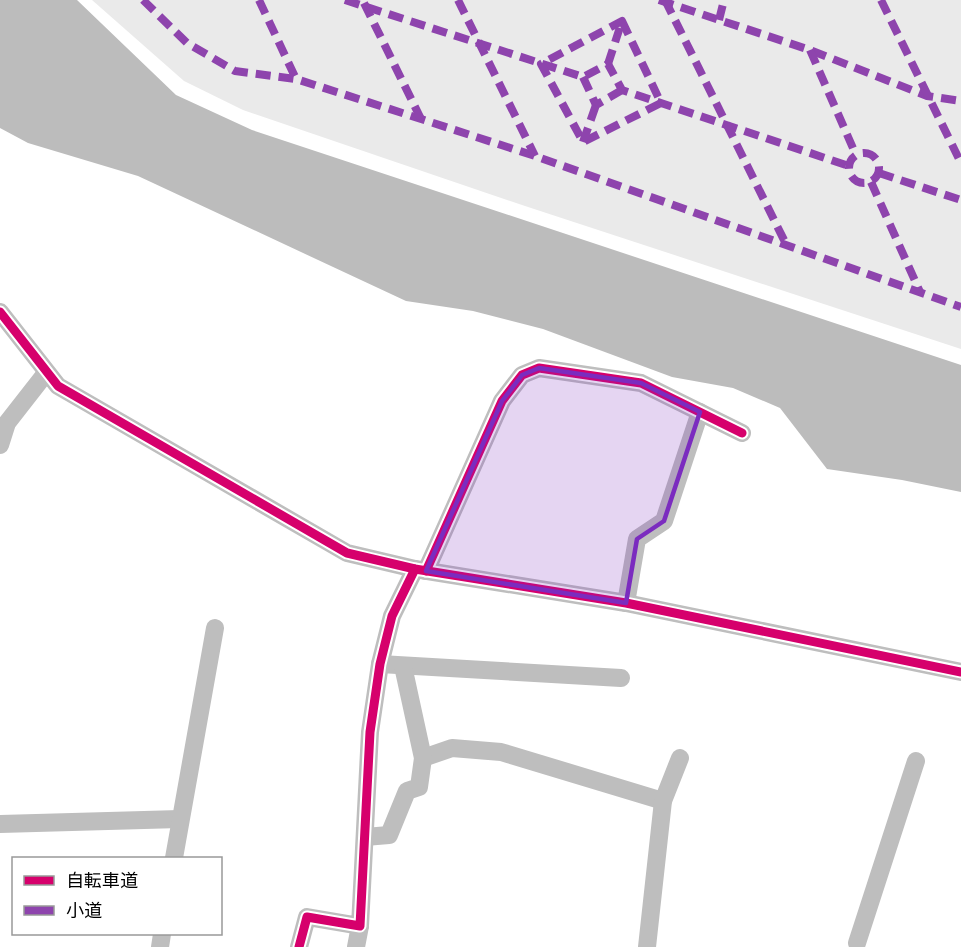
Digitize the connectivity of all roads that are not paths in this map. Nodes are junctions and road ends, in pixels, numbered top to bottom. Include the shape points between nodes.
1 (0, 312) edge
2 (46, 373) junction
3 (700, 412) junction
4 (742, 433) dead end
5 (0, 445) edge
6 (420, 570) junction
7 (626, 603) junction
8 (215, 628) dead end
9 (380, 664) junction
10 (403, 666) junction
11 (961, 672) edge
12 (621, 678) dead end
13 (423, 758) junction
14 (681, 758) dead end
15 (916, 760) dead end
16 (663, 801) junction
17 (180, 819) junction
18 (0, 825) edge
19 (364, 837) junction
20 (174, 857) edge
21 (360, 926) junction
22 (859, 946) edge
23 (299, 947) edge
24 (356, 947) edge
25 (647, 947) edge

1 - 2 street
2 - 5 street via 7,423
2 - 6 street via 58,386 348,553
3 - 4 street
3 - 6 street via 641,383 539,368 522,375 502,401
3 - 7 street via 664,521 637,539
6 - 7 street
6 - 9 street via 392,616
7 - 11 street
8 - 17 street
9 - 10 street
9 - 19 street via 370,732
10 - 12 street
10 - 13 street
13 - 16 street via 452,748 501,752
13 - 19 street via 419,787 407,791 389,835
14 - 16 street
15 - 22 street
16 - 25 street
17 - 18 street
17 - 20 street
19 - 21 street
21 - 23 street via 307,917
21 - 24 street

